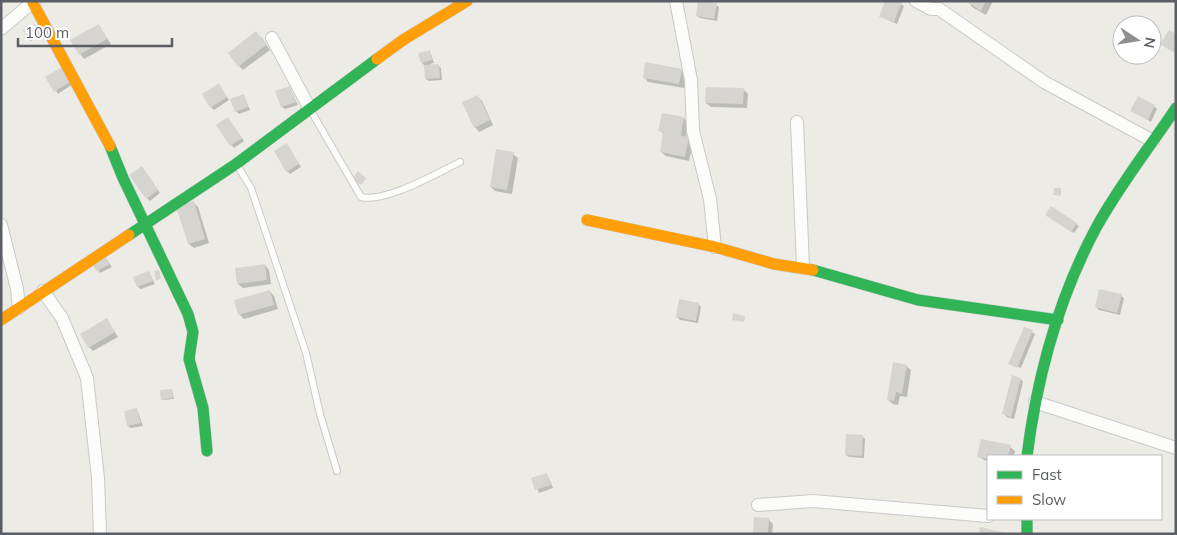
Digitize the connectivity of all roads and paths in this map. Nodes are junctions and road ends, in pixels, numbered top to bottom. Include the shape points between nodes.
1 (467, 1) edge
2 (676, 1) edge
3 (916, 1) edge
4 (34, 2) edge
5 (1, 29) edge
6 (272, 38) dead end
7 (1176, 108) edge
8 (310, 109) junction
9 (797, 122) dead end
10 (1153, 141) junction
11 (460, 162) dead end
12 (236, 164) junction
13 (587, 220) dead end
14 (146, 223) junction
15 (1, 225) edge
16 (715, 247) junction
17 (803, 267) junction
18 (43, 291) junction
19 (19, 308) junction
20 (1, 320) edge
21 (1058, 320) junction
22 (1035, 402) junction
23 (1176, 448) edge
24 (207, 450) dead end
25 (1027, 455) edge
26 (337, 471) dead end
27 (758, 506) dead end
28 (987, 516) edge
29 (1027, 520) edge
30 (100, 534) edge
31 (1027, 534) edge

1 - 8 street via 403,40
2 - 16 street via 691,80 693,131 710,200
3 - 10 street via 938,9 1044,82
4 - 5 street
4 - 14 street via 113,151
6 - 8 street
7 - 10 street
8 - 11 lane via 361,197 370,199 386,194
8 - 12 street
9 - 17 street
10 - 21 street via 1096,230
12 - 14 street
12 - 26 lane via 251,188 306,353
13 - 16 street
14 - 18 street
14 - 24 street via 188,314 193,332 190,359 203,408
15 - 19 street
16 - 17 street via 774,264
17 - 21 street via 918,300
18 - 19 street
18 - 30 street via 62,318 87,378 98,478
19 - 20 street
21 - 22 street
22 - 23 street
22 - 25 street
27 - 28 street via 812,501
29 - 31 street

